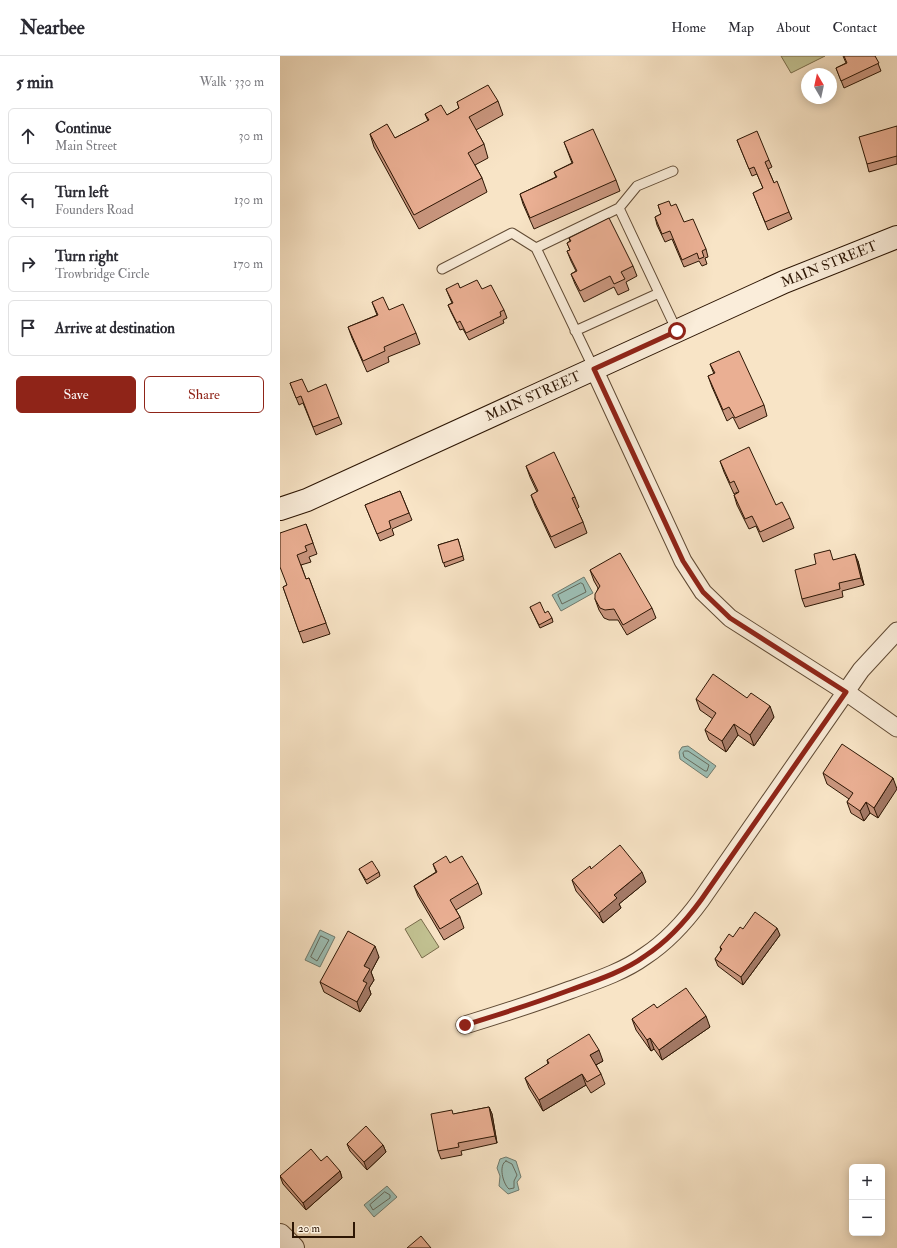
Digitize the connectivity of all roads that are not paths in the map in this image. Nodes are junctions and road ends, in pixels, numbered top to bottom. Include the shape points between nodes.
1 (673, 171) dead end
2 (619, 208) junction
3 (897, 238) edge
4 (536, 248) junction
5 (442, 269) dead end
6 (659, 294) junction
7 (576, 331) junction
8 (677, 331) junction
9 (594, 369) junction
10 (280, 509) edge
11 (897, 631) edge
12 (846, 692) junction
13 (897, 728) edge
14 (465, 1025) dead end
15 (280, 1235) edge
16 (293, 1248) edge

1 - 2 lane via 637,186
2 - 4 lane
2 - 6 lane
3 - 8 main road, MAIN STREET via 784,282
4 - 5 lane via 512,233
4 - 7 lane
6 - 7 lane
6 - 8 lane
7 - 9 lane
8 - 9 main road, MAIN STREET
9 - 10 main road, MAIN STREET via 307,500
9 - 12 street via 683,561 703,592 730,618
11 - 12 street
12 - 13 street
12 - 14 street via 701,900 683,924 664,942 644,957 594,982
15 - 16 main road

